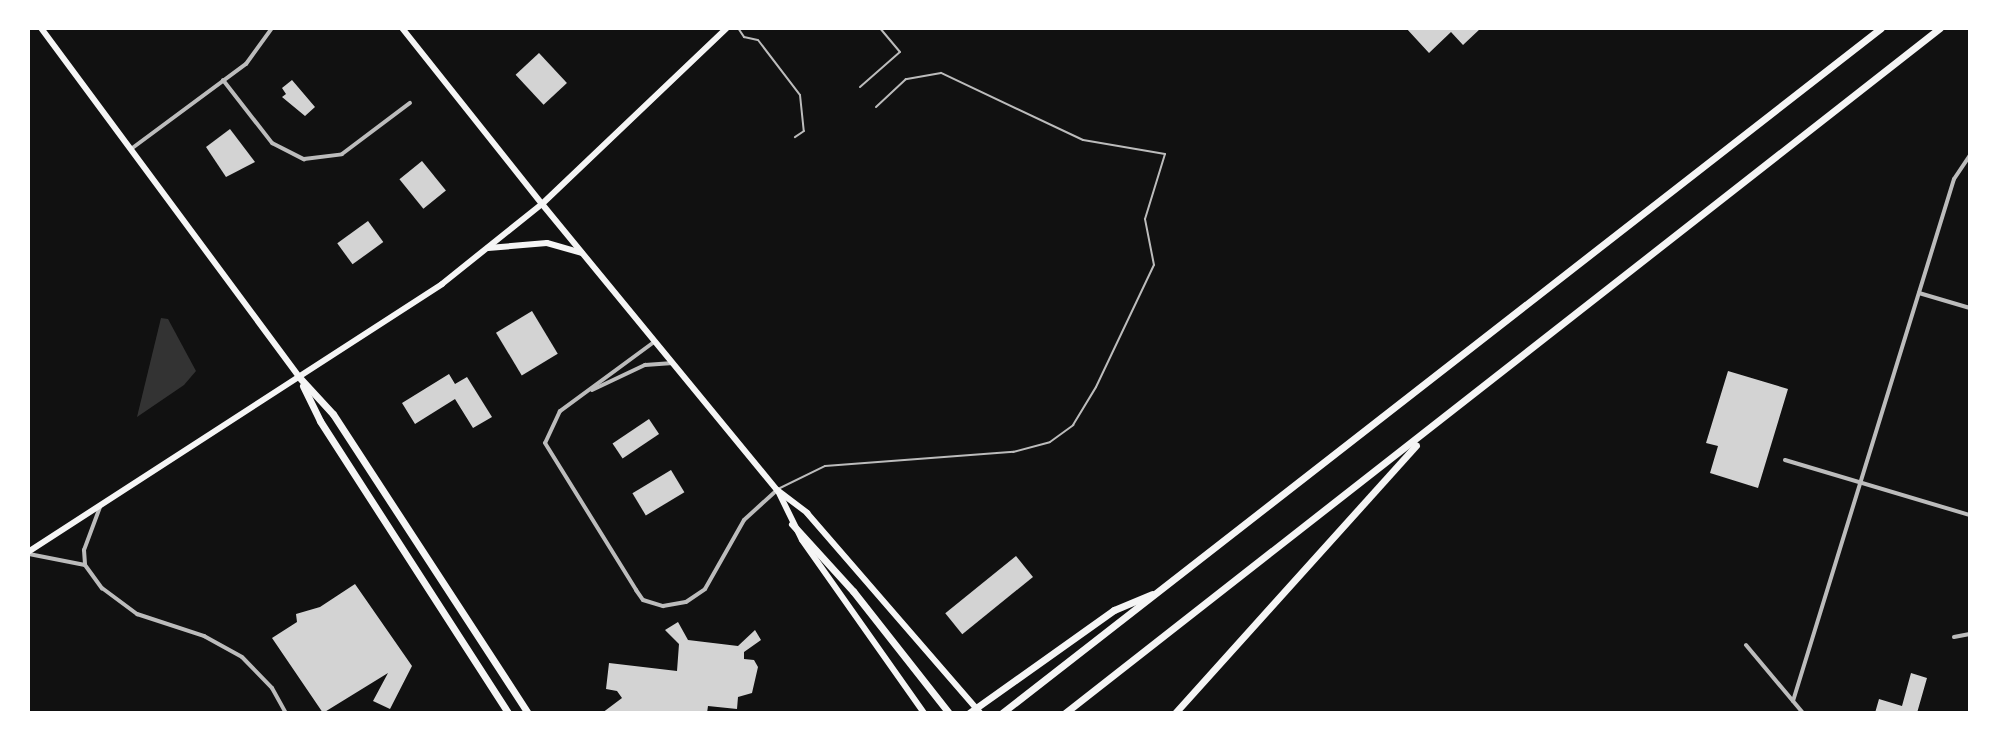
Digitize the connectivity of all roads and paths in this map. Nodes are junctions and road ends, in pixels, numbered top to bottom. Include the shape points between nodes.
1 (41, 28) edge
2 (272, 28) edge
3 (402, 28) edge
4 (727, 28) edge
5 (738, 28) edge
6 (880, 28) edge
7 (1881, 28) edge
8 (1940, 28) edge
9 (223, 80) junction
10 (860, 87) dead end
11 (410, 103) dead end
12 (876, 107) dead end
13 (795, 137) dead end
14 (131, 149) junction
15 (1970, 155) edge
16 (542, 204) junction
17 (488, 248) junction
18 (585, 254) junction
19 (1918, 293) junction
20 (1970, 308) edge
21 (656, 341) junction
22 (674, 363) junction
23 (299, 377) junction
24 (590, 391) junction
25 (1425, 435) junction
26 (1785, 460) dead end
27 (1861, 481) junction
28 (777, 490) junction
29 (100, 507) junction
30 (1970, 515) edge
31 (792, 524) junction
32 (28, 553) edge
33 (85, 565) junction
34 (1161, 591) junction
35 (1970, 634) edge
36 (1954, 637) dead end
37 (1746, 645) dead end
38 (1793, 701) junction
39 (286, 713) edge
40 (508, 713) edge
41 (528, 713) edge
42 (924, 713) edge
43 (949, 713) edge
44 (969, 713) edge
45 (980, 713) edge
46 (1002, 713) edge
47 (1065, 713) edge
48 (1175, 713) edge
49 (1803, 713) edge

1 - 14 main road
2 - 9 street via 246,64
3 - 16 main road
4 - 16 main road
5 - 13 lane via 744,37 758,40 800,95 804,131
6 - 10 lane via 900,52
7 - 34 highway
8 - 25 highway
9 - 11 street via 272,143 304,159 342,154
9 - 14 street
12 - 28 lane via 906,79 941,73 1083,140 1165,154 1145,219 1154,265 1096,387 1073,425 1050,442 1013,452 825,466
14 - 23 main road
15 - 19 street via 1954,179
16 - 17 main road
16 - 18 main road
17 - 18 main road via 547,243
17 - 23 main road
18 - 21 main road
19 - 20 street
19 - 27 street
21 - 22 main road
21 - 24 street via 606,373
22 - 24 street via 645,365
22 - 28 main road
23 - 29 main road
23 - 40 highway via 320,421
23 - 41 highway via 333,414
24 - 28 street via 551,421 545,443 643,600 675,606 705,589 744,520
25 - 47 highway
25 - 48 highway
26 - 27 street
27 - 30 street
27 - 38 street
28 - 31 main road
28 - 45 main road via 807,513
29 - 32 main road
29 - 33 street via 87,538
31 - 42 main road
31 - 43 highway via 853,591
32 - 33 street
33 - 39 street via 122,606 242,657 272,688
34 - 44 highway via 1114,610
34 - 46 highway
35 - 36 street
37 - 38 street
38 - 49 street

